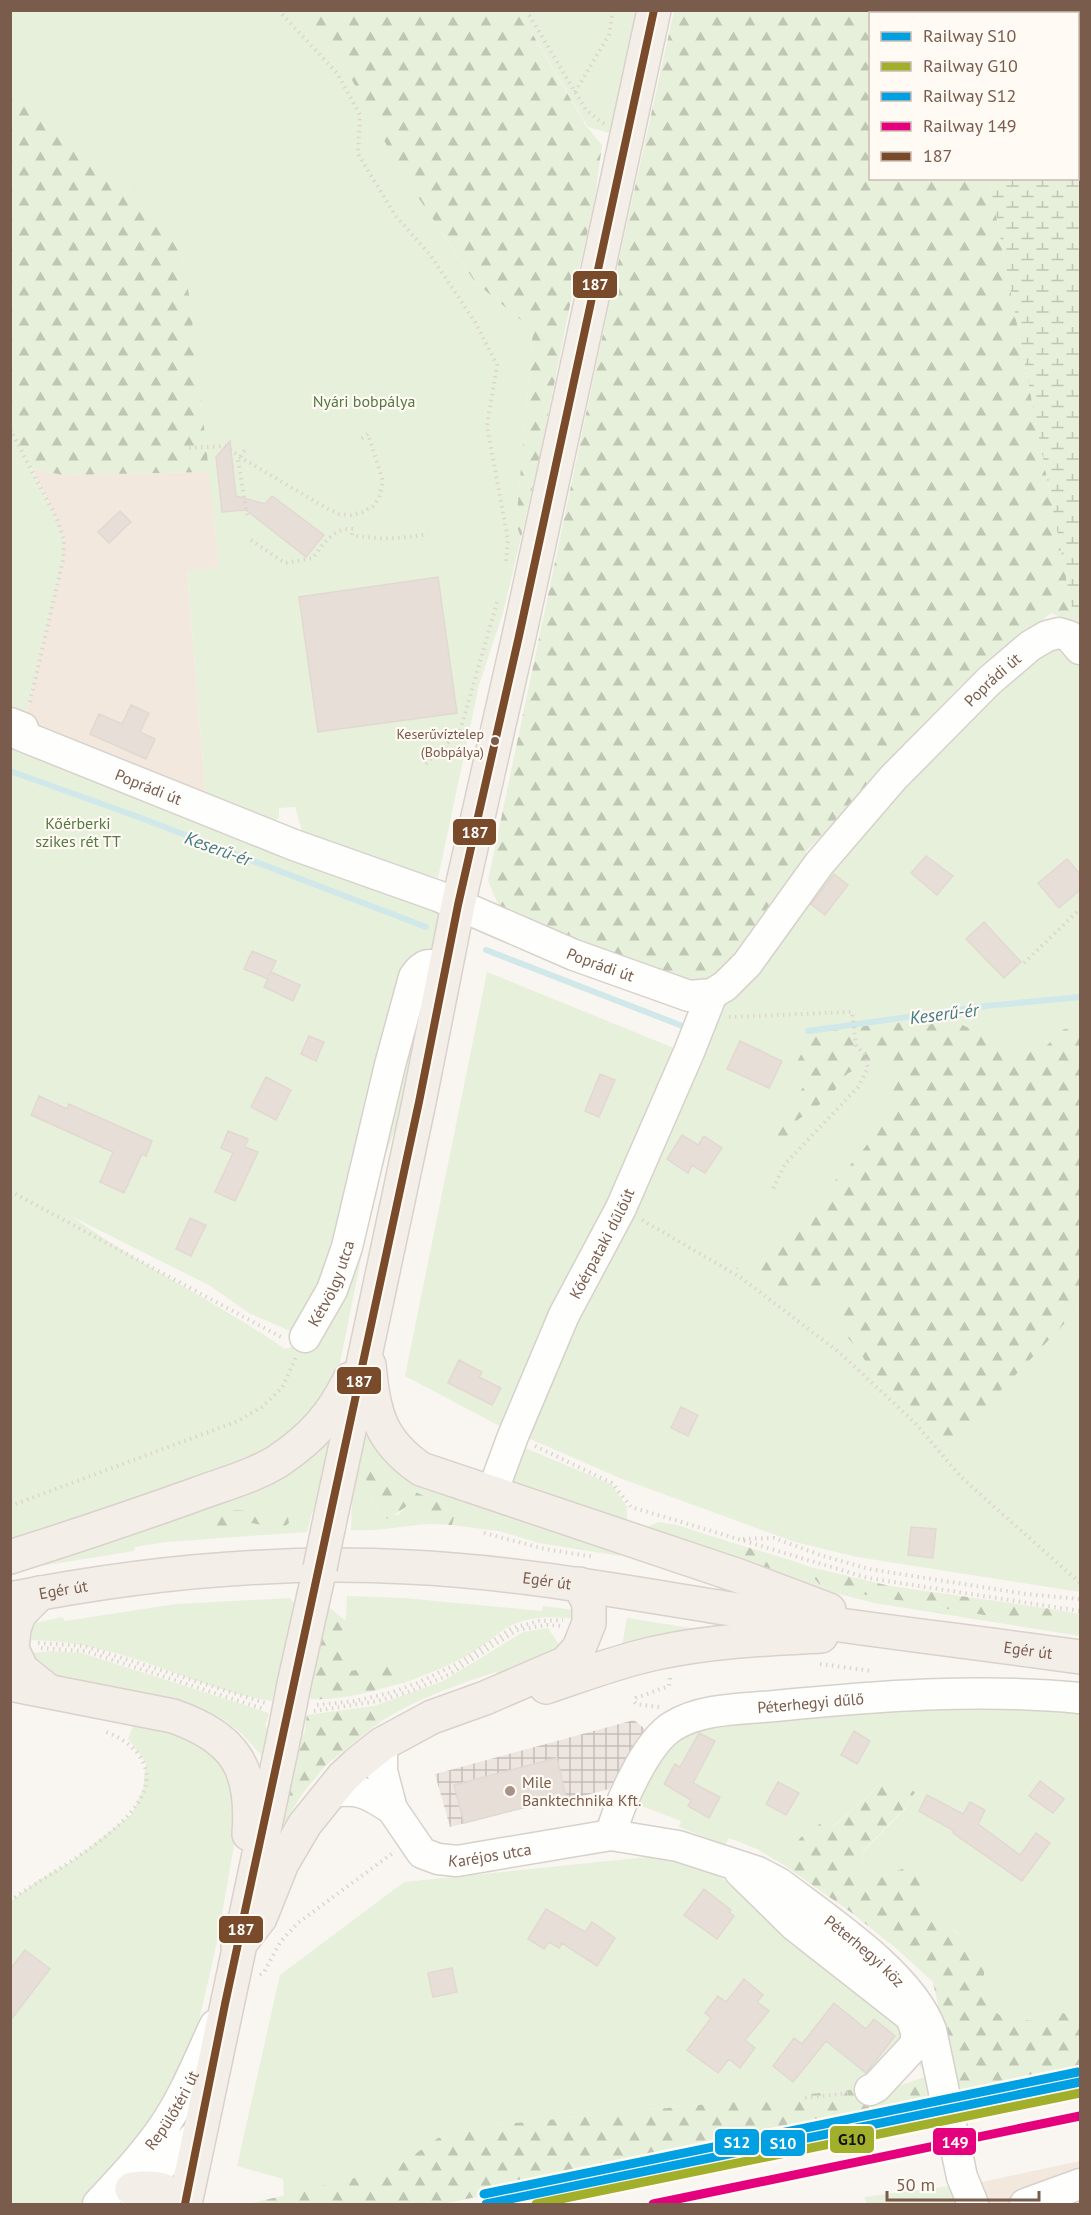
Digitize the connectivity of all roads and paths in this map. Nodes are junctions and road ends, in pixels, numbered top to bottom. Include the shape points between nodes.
1 (278, 10) edge
2 (526, 10) edge
3 (613, 10) edge
4 (654, 10) edge
5 (575, 92) junction
6 (630, 123) junction
7 (10, 429) edge
8 (358, 441) dead end
9 (247, 447) dead end
10 (189, 448) dead end
11 (240, 457) junction
12 (247, 515) dead end
13 (428, 534) dead end
14 (251, 540) dead end
15 (505, 572) dead end
16 (499, 595) dead end
17 (1075, 643) edge
18 (20, 720) edge
19 (426, 764) dead end
20 (458, 904) junction
21 (1080, 909) edge
22 (1024, 963) dead end
23 (445, 967) junction
24 (709, 1001) junction
25 (774, 1189) dead end
26 (10, 1191) edge
27 (621, 1208) junction
28 (305, 1337) junction
29 (367, 1342) junction
30 (513, 1436) junction
31 (492, 1493) junction
32 (10, 1506) edge
33 (484, 1533) dead end
34 (739, 1539) junction
35 (10, 1557) edge
36 (599, 1558) dead end
37 (1080, 1583) edge
38 (579, 1584) junction
39 (25, 1596) edge
40 (1080, 1599) edge
41 (1080, 1611) edge
42 (890, 1632) junction
43 (1080, 1656) edge
44 (658, 1677) dead end
45 (10, 1684) edge
46 (47, 1690) junction
47 (485, 1698) junction
48 (1080, 1698) edge
49 (672, 1726) junction
50 (103, 1730) dead end
51 (382, 1744) junction
52 (330, 1792) junction
53 (392, 1809) junction
54 (611, 1835) junction
55 (411, 1839) junction
56 (733, 1864) junction
57 (10, 1901) edge
58 (238, 1946) junction
59 (257, 1977) dead end
60 (225, 2004) junction
61 (870, 2090) joint
62 (805, 2098) dead end
63 (198, 2133) junction
64 (1080, 2184) edge
65 (132, 2189) junction
66 (184, 2204) edge
67 (100, 2205) edge
68 (973, 2205) edge
69 (1025, 2205) edge

1 - 15 path via 337,73 360,115 358,154 395,215 431,256 475,322 497,365 487,426 508,540
2 - 5 path
3 - 5 path via 609,35
4 - 6 main road
5 - 6 path via 586,110 607,127
6 - 20 main road
7 - 18 path via 64,540 63,560
8 - 11 path via 368,434 383,481 373,506 351,515 328,509
9 - 11 path
10 - 11 path via 225,446
11 - 12 path
13 - 14 path via 375,539 352,536 353,529 344,528 326,540 313,558 285,563
16 - 19 path via 460,731
17 - 24 street, Poprádi út via 1059,633 1047,636 1030,645 989,681 893,778 819,864 747,964
18 - 20 street, Poprádi út via 20,735 294,845
20 - 23 main road
20 - 24 street, Poprádi út via 574,955
21 - 22 path
23 - 28 street, Kétvölgy utca via 430,964 420,968 414,977 347,1247 332,1290
23 - 29 main road
24 - 25 path via 732,1018 852,1012 856,1045 868,1068 858,1087 785,1164
24 - 27 street, Kőérpataki dűlőút
26 - 28 path, Kétvölgy utca via 272,1333 295,1340
27 - 30 street, Kőérpataki dűlőút via 564,1315
27 - 37 path via 740,1277 840,1353 914,1422 961,1478
28 - 32 path via 282,1388 262,1407 238,1421
29 - 31 main road via 371,1388 380,1423 396,1449 421,1470
29 - 35 main road via 329,1417 276,1462 176,1502
29 - 58 main road, bridge
30 - 31 street, Kőérpataki dűlőút
30 - 34 path via 612,1482 631,1506
31 - 42 main road via 739,1576
33 - 36 path
34 - 40 path via 774,1539 869,1569
34 - 41 path via 868,1578
38 - 39 main road, Egér út via 449,1569 298,1565 189,1572
38 - 42 main road, Egér út
38 - 47 main road via 591,1615 579,1648 566,1663
39 - 46 main road via 12,1649 22,1671
42 - 43 main road, Egér út
42 - 47 main road via 702,1644 618,1662 543,1688
44 - 49 path via 670,1678 669,1686 634,1701 659,1707
45 - 46 main road
46 - 58 main road via 173,1716 209,1732 236,1756 248,1788 250,1821
47 - 51 main road via 432,1717
48 - 49 street, Péterhegyi dűlő via 899,1696 732,1710 694,1717
49 - 54 street, Péterhegyi dűlő via 651,1748 619,1807
50 - 57 path via 132,1746 141,1759 147,1776 140,1799 104,1839
51 - 52 main road
51 - 53 street, Karéjos utca via 382,1772
52 - 53 street, Karéjos utca via 360,1791
52 - 58 main road via 295,1841 260,1918
53 - 55 street, Karéjos utca
54 - 55 street, Karéjos utca via 457,1861 422,1853
54 - 56 street, Péterhegyi köz via 678,1846
55 - 59 path via 298,1923
56 - 61 street via 795,1926 911,2017 914,2048
56 - 68 street, Péterhegyi köz via 779,1882 895,1976 925,2014 962,2177
58 - 60 main road
60 - 63 main road
60 - 67 street, Repülőtéri út via 165,2124
61 - 62 path
63 - 65 street, Repülőtéri út
63 - 66 main road
64 - 69 street
65 - 66 main road via 163,2189
65 - 67 street, Repülőtéri út

